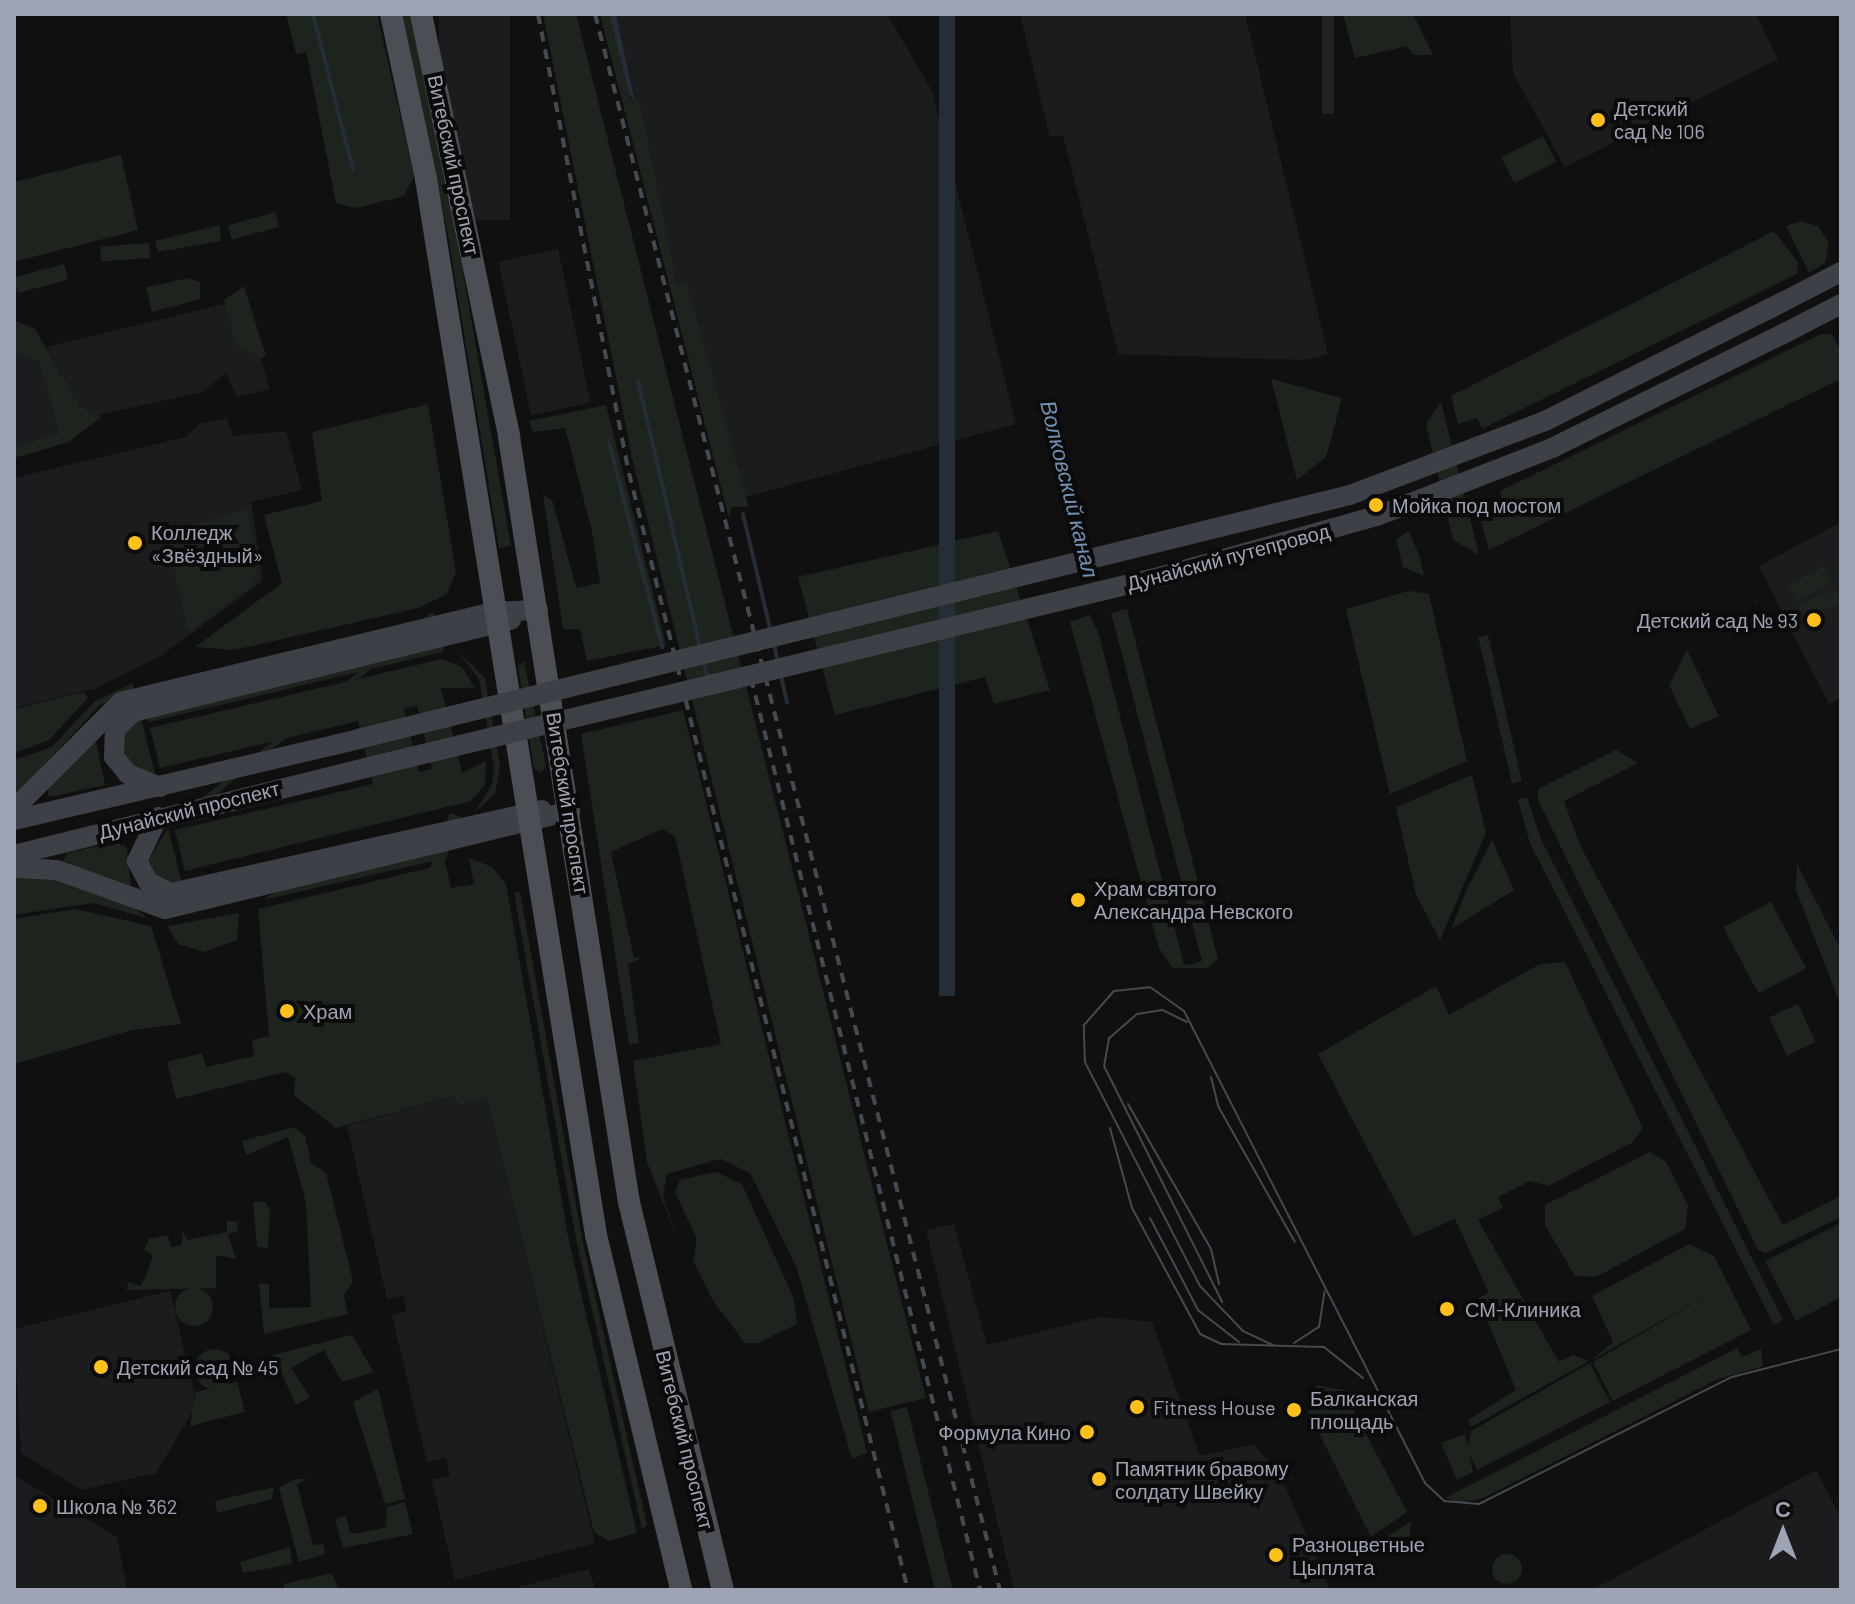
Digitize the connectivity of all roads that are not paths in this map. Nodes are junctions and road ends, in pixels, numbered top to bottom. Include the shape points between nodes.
1 (391, 14) edge
2 (421, 14) edge
3 (1841, 272) edge
4 (1841, 304) edge
5 (538, 610) junction
6 (493, 619) junction
7 (358, 739) joint
8 (365, 768) joint
9 (160, 787) junction
10 (14, 809) edge
11 (570, 811) junction
12 (158, 817) junction
13 (524, 818) junction
14 (14, 820) edge
15 (14, 855) edge
16 (14, 868) edge
17 (681, 1590) edge
18 (723, 1590) edge

1 - 6 main road, Витебский проспект via 426,179
2 - 5 main road, Витебский проспект via 488,322
3 - 7 main road, Дунайский путепровод, bridge via 1530,427 1350,495
4 - 8 main road, Дунайский путепровод, bridge via 1552,448 1377,516 1163,576
5 - 6 main road
5 - 11 main road, Витебский проспект
6 - 9 main road via 133,712 115,730 114,757 128,774
6 - 10 main road via 121,702
6 - 13 main road, Витебский проспект
7 - 9 main road, Дунайский проспект
8 - 12 main road, Дунайский проспект
9 - 14 main road, Дунайский проспект
11 - 13 main road
11 - 18 main road, Витебский проспект via 629,1202
12 - 13 main road via 137,861 148,882 171,893
12 - 15 main road, Дунайский проспект
13 - 16 main road via 165,909 57,870
13 - 17 main road, Витебский проспект via 596,1235

